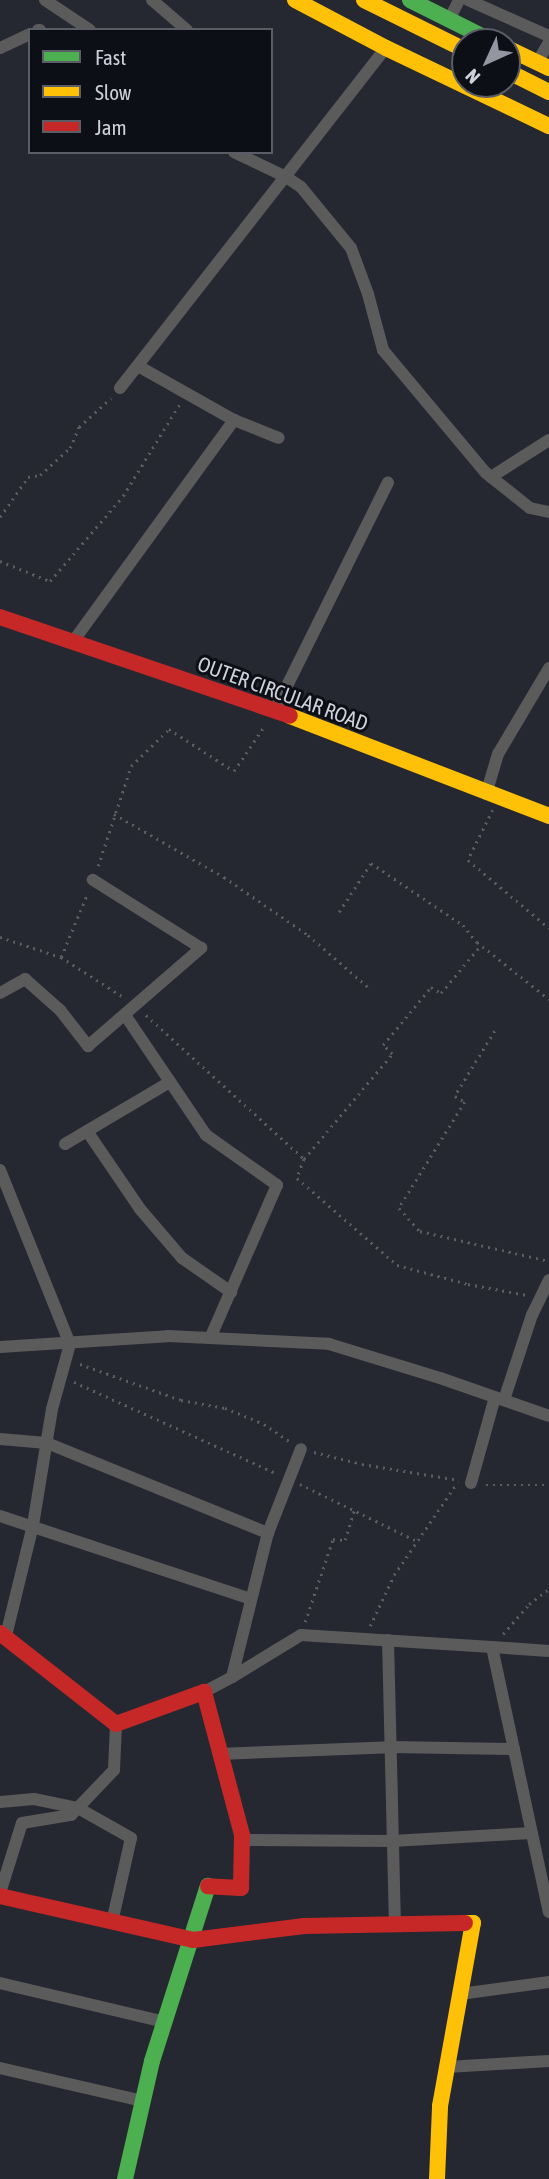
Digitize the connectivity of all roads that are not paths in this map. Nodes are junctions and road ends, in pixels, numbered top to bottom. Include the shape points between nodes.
1 (45, 0) edge
2 (152, 0) edge
3 (295, 0) edge
4 (364, 0) edge
5 (410, 0) edge
6 (459, 0) edge
7 (468, 0) edge
8 (449, 20) junction
9 (85, 26) edge
10 (185, 28) edge
11 (465, 28) edge
12 (28, 35) edge
13 (549, 36) edge
14 (549, 42) edge
15 (451, 43) edge
16 (0, 48) edge
17 (386, 48) junction
18 (521, 55) edge
19 (543, 66) edge
20 (521, 78) edge
21 (549, 92) edge
22 (549, 126) edge
23 (238, 154) edge
24 (286, 177) junction
25 (138, 366) junction
26 (120, 388) road end
27 (234, 420) junction
28 (279, 438) dead end
29 (549, 440) edge
30 (491, 477) junction
31 (388, 482) dead end
32 (549, 512) edge
33 (0, 617) edge
34 (72, 643) junction
35 (549, 668) edge
36 (275, 710) junction
37 (492, 796) junction
38 (549, 816) edge
39 (93, 880) road end
40 (0, 993) edge
41 (125, 1015) junction
42 (170, 1082) junction
43 (87, 1131) junction
44 (65, 1144) dead end
45 (0, 1170) edge
46 (549, 1280) edge
47 (231, 1292) junction
48 (210, 1338) junction
49 (70, 1344) junction
50 (0, 1347) edge
51 (500, 1399) junction
52 (549, 1416) edge
53 (0, 1439) edge
54 (47, 1443) junction
55 (301, 1448) dead end
56 (465, 1481) road end
57 (0, 1516) edge
58 (33, 1525) junction
59 (268, 1533) junction
60 (251, 1599) junction
61 (3, 1635) edge
62 (388, 1640) junction
63 (492, 1647) junction
64 (549, 1651) edge
65 (232, 1677) junction
66 (204, 1692) junction
67 (117, 1724) junction
68 (390, 1747) junction
69 (514, 1749) junction
70 (219, 1754) junction
71 (0, 1802) edge
72 (78, 1808) junction
73 (532, 1833) junction
74 (242, 1839) junction
75 (392, 1841) junction
76 (6, 1856) edge
77 (0, 1895) edge
78 (549, 1912) edge
79 (112, 1922) junction
80 (395, 1924) junction
81 (193, 1940) junction
82 (549, 1982) edge
83 (0, 1983) edge
84 (460, 1994) junction
85 (165, 2022) junction
86 (549, 2061) edge
87 (447, 2067) junction
88 (0, 2068) edge
89 (143, 2101) junction
90 (125, 2179) edge
91 (437, 2179) edge

1 - 9 street
2 - 10 street
3 - 17 main road
4 - 15 main road
5 - 8 main road
6 - 8 street
7 - 13 street
8 - 11 main road
12 - 16 street
14 - 19 street
17 - 22 main road
17 - 24 street
18 - 19 main road
20 - 21 main road
23 - 24 street
24 - 25 street
24 - 30 street via 301,187 351,248 383,351
25 - 26 street
25 - 27 street
27 - 28 street
27 - 34 street
29 - 30 street
30 - 32 street via 530,508
31 - 36 street
33 - 34 main road, OUTER CIRCULAR ROAD
34 - 36 main road, OUTER CIRCULAR ROAD
35 - 37 street via 498,754
36 - 37 main road, OUTER CIRCULAR ROAD
37 - 38 main road, OUTER CIRCULAR ROAD
39 - 41 street via 201,948
40 - 41 street via 25,979 60,1010 88,1046
41 - 42 street
42 - 43 street
42 - 47 street via 206,1135 277,1185
43 - 44 street
43 - 47 street via 140,1209 181,1258
45 - 49 street
46 - 51 street
47 - 48 street
48 - 49 street via 168,1336
48 - 51 street via 329,1345
49 - 50 street
49 - 54 street
51 - 52 street
51 - 56 street
53 - 54 street
54 - 58 street
54 - 59 street
55 - 59 street
57 - 58 street
58 - 60 street
58 - 61 street
59 - 60 street
60 - 65 street
61 - 67 main road
62 - 63 street
62 - 65 street via 301,1635
62 - 68 street
63 - 64 street
63 - 69 street
65 - 66 street
66 - 67 main road
66 - 70 main road
67 - 72 street via 114,1770
68 - 69 street
68 - 70 street
68 - 75 street
69 - 73 street
70 - 74 main road
71 - 72 street via 34,1799
72 - 76 street via 71,1815 22,1824
72 - 79 street via 131,1838
73 - 75 street
73 - 78 street
74 - 75 street
74 - 81 main road via 241,1888 208,1885
75 - 80 street
76 - 77 street
77 - 79 main road
79 - 81 main road
80 - 81 main road via 304,1926
80 - 84 main road via 473,1923
81 - 85 main road
82 - 84 street
83 - 85 street
84 - 87 main road
85 - 89 main road
86 - 87 street
87 - 91 main road via 440,2106
88 - 89 street
89 - 90 main road

